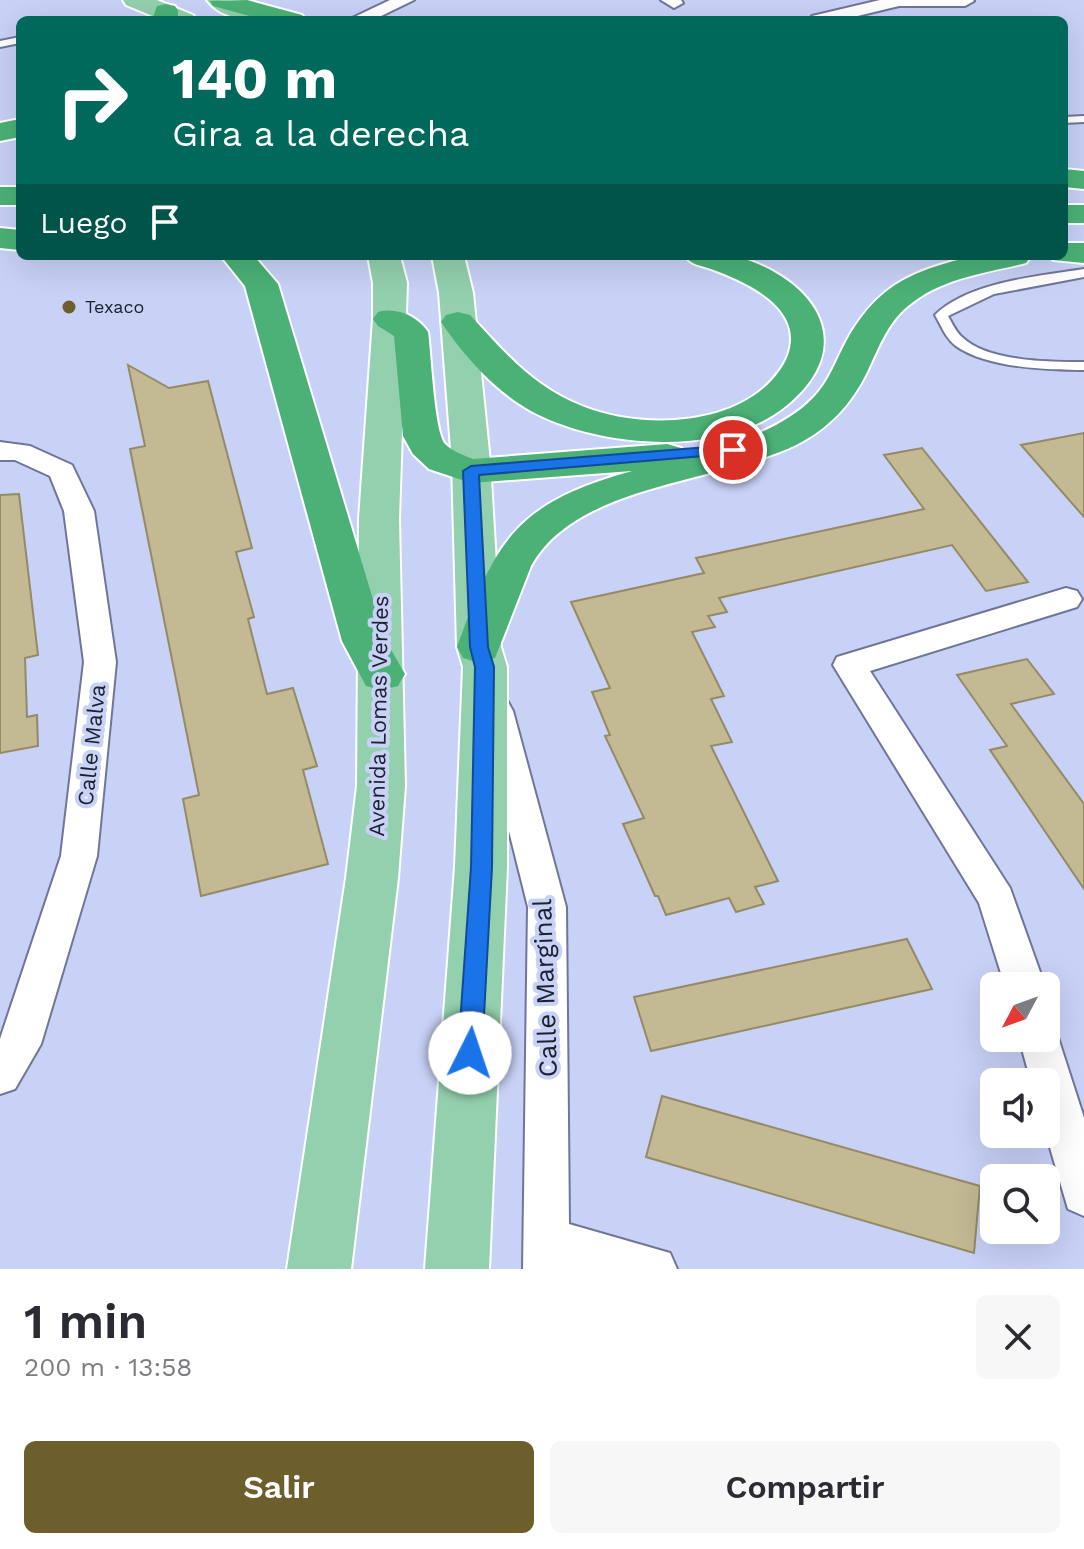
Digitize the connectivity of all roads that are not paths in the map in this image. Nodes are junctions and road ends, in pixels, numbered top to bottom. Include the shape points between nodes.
1 (135, 0) edge
2 (405, 0) edge
3 (220, 1) edge
4 (966, 1) edge
5 (170, 16) edge
6 (250, 16) edge
7 (278, 16) edge
8 (367, 16) edge
9 (835, 16) edge
10 (240, 260) edge
11 (449, 260) edge
12 (714, 260) edge
13 (997, 260) edge
14 (1084, 273) edge
15 (388, 286) edge
16 (457, 308) junction
17 (1084, 366) edge
18 (753, 449) junction
19 (0, 451) edge
20 (471, 471) junction
21 (1066, 599) dead end
22 (482, 657) junction
23 (382, 674) junction
24 (1020, 972) edge
25 (1044, 1052) edge
26 (0, 1075) edge
27 (1084, 1194) edge
28 (547, 1255) edge
29 (319, 1269) edge
30 (457, 1269) edge
31 (654, 1269) edge

1 - 5 main road
2 - 8 street
3 - 6 main road
3 - 7 highway
4 - 9 street via 899,1
10 - 23 highway via 261,284 353,606
11 - 16 main road
12 - 16 highway via 780,290 809,333 806,361 779,394 746,415 715,424 628,428 570,414 522,389
13 - 18 highway via 943,272 900,295 871,326 844,387 832,400 797,428
14 - 17 lane via 1044,278 958,302 941,315 959,342 1000,358 1048,367
15 - 20 highway via 411,332 419,435 433,455
15 - 23 main road, Avenida Lomas Verdes via 379,519
16 - 20 main road
18 - 20 highway
18 - 22 highway via 592,498 541,527 518,551
19 - 26 street, Calle Malva via 20,452 62,471 79,511 100,662 79,856 20,1044
20 - 22 main road
21 - 24 street via 849,665 997,899
22 - 28 street, Calle Marginal via 547,907
22 - 30 main road via 481,867
23 - 29 main road, Avenida Lomas Verdes via 381,786 372,878
25 - 27 street
28 - 31 street

